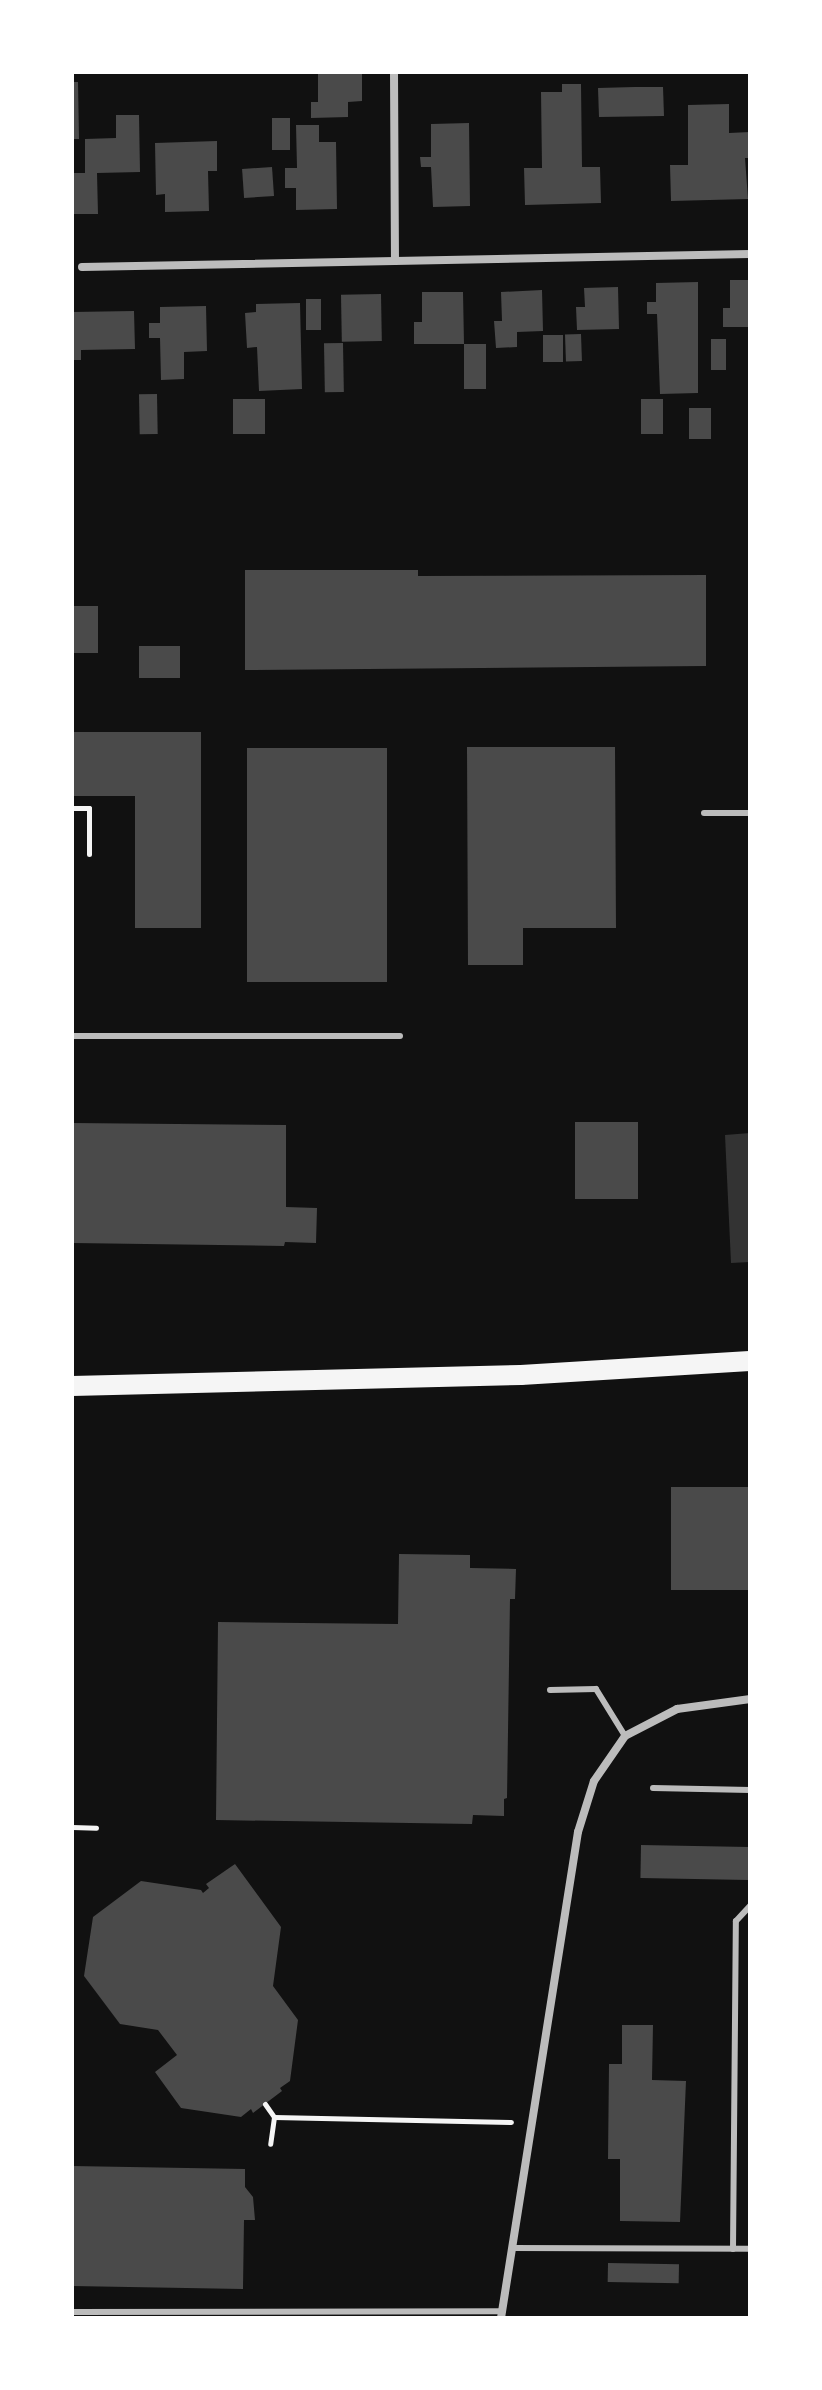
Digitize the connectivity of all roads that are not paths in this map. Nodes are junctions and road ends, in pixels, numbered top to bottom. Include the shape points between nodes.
1 (394, 72) edge
2 (750, 254) edge
3 (395, 261) junction
4 (82, 267) dead end
5 (704, 813) dead end
6 (750, 813) edge
7 (72, 1036) edge
8 (400, 1036) dead end
9 (750, 1361) edge
10 (72, 1386) edge
11 (550, 1690) dead end
12 (750, 1699) edge
13 (625, 1736) junction
14 (653, 1788) dead end
15 (750, 1790) edge
16 (750, 1906) edge
17 (512, 2248) junction
18 (733, 2249) junction
19 (750, 2249) edge
20 (72, 2312) edge
21 (502, 2315) edge

1 - 3 street
2 - 3 street
3 - 4 street
5 - 6 lane
7 - 8 lane
9 - 10 main road via 521,1375
11 - 13 lane via 596,1689
12 - 13 street via 677,1709
13 - 17 street via 594,1781 578,1832
14 - 15 lane
16 - 18 lane via 736,1921
17 - 18 lane
17 - 21 street
18 - 19 lane
20 - 21 lane

